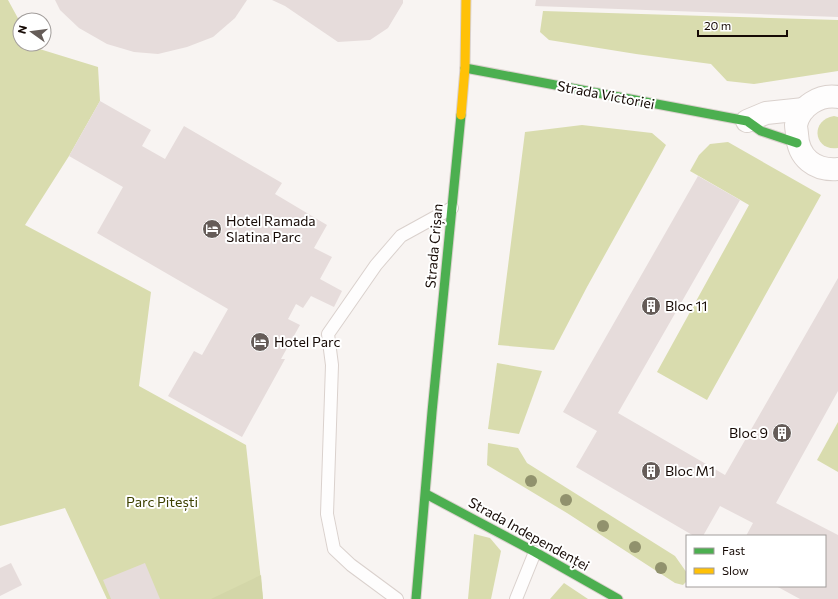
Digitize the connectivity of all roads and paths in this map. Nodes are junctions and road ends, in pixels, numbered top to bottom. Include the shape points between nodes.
1 (466, 0) edge
2 (465, 68) junction
3 (838, 97) edge
4 (804, 109) junction
5 (747, 121) junction
6 (797, 143) junction
7 (835, 172) edge
8 (452, 208) junction
9 (426, 494) junction
10 (535, 552) junction
11 (397, 599) edge
12 (416, 599) edge
13 (516, 599) edge
14 (618, 599) edge

1 - 2 main road, Strada Crișan
2 - 5 main road, Strada Victoriei
2 - 8 main road, Strada Crișan
3 - 4 street via 816,100
4 - 5 street via 766,113
4 - 6 street via 796,125
5 - 6 main road, Strada Victoriei via 761,132
6 - 7 street via 803,156 815,166
8 - 9 main road, Strada Crișan
8 - 11 lane via 401,236 376,265 328,334 332,365 327,514 334,549
9 - 10 main road, Strada Independenței
9 - 12 main road, Strada Crișan
10 - 13 lane
10 - 14 main road, Strada Independenței

